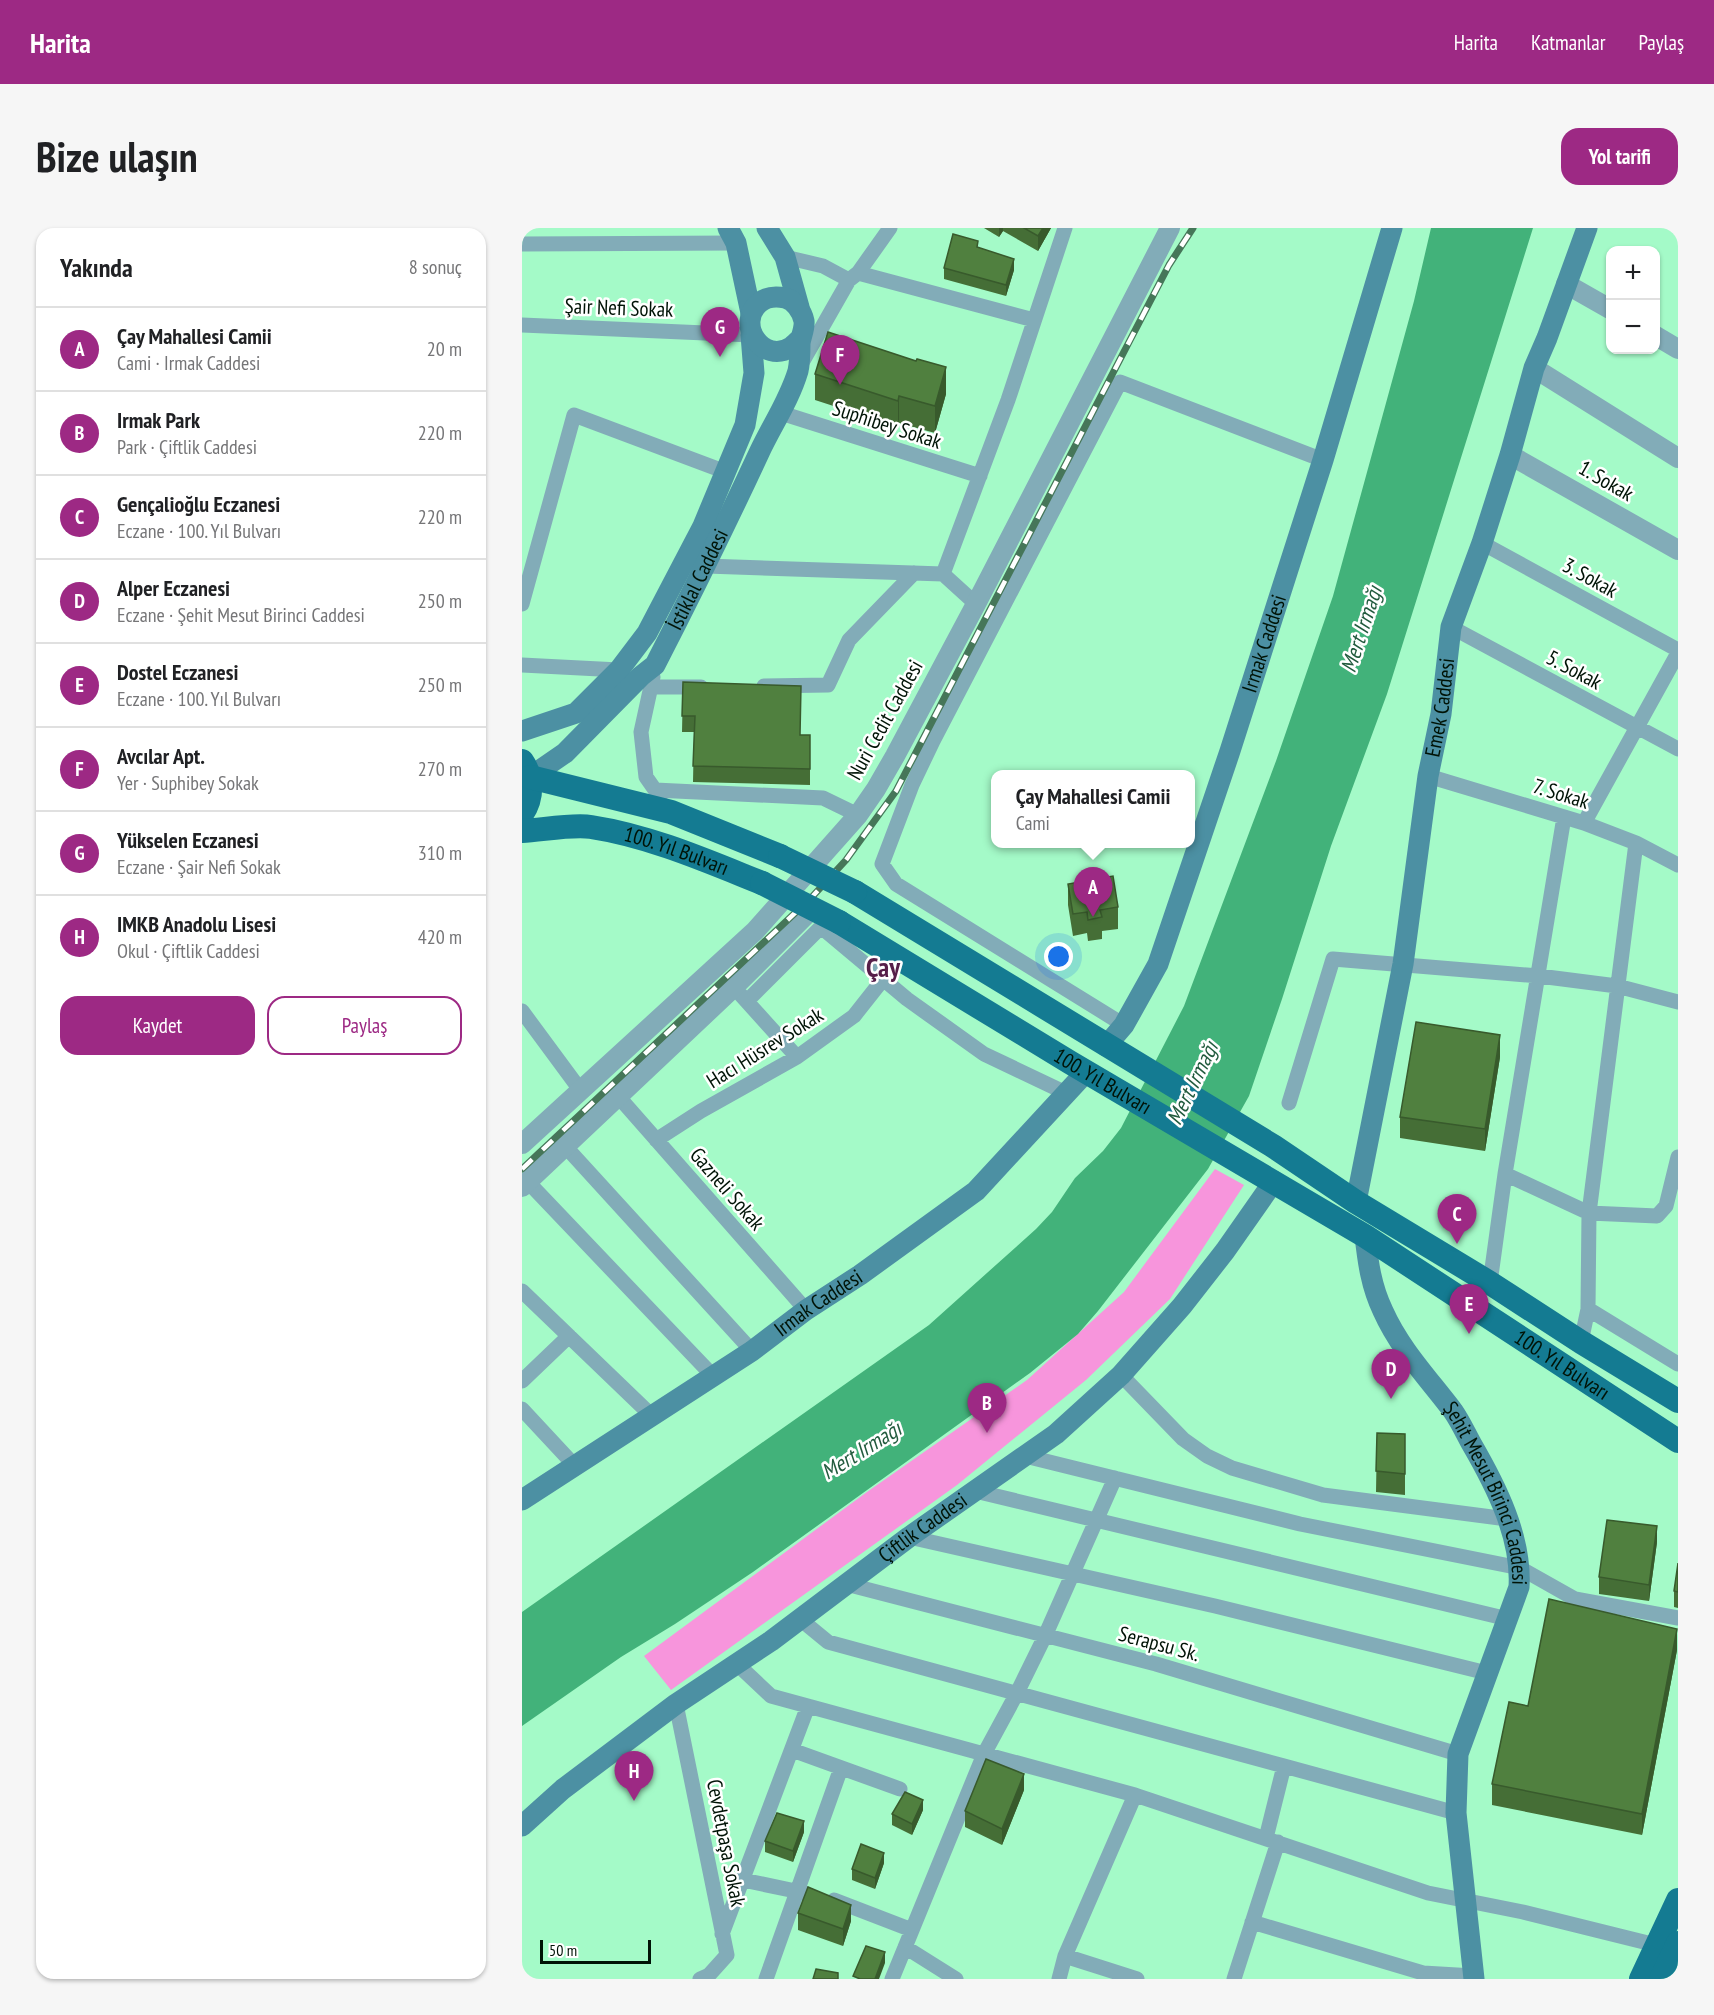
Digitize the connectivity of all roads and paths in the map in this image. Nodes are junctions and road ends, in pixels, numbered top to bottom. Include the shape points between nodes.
1 (767, 228) edge
2 (890, 228) edge
3 (1065, 228) edge
4 (1170, 228) edge
5 (1392, 228) edge
6 (1587, 228) edge
7 (732, 236) edge
8 (522, 244) edge
9 (785, 257) junction
10 (854, 276) junction
11 (1566, 284) junction
12 (1606, 306) edge
13 (799, 307) junction
14 (751, 313) junction
15 (1034, 320) junction
16 (522, 325) edge
17 (751, 335) junction
18 (801, 338) junction
19 (1660, 338) edge
20 (1678, 349) edge
21 (1534, 368) junction
22 (798, 369) junction
23 (781, 413) junction
24 (1510, 455) junction
25 (1678, 458) edge
26 (1323, 460) junction
27 (726, 472) junction
28 (980, 476) junction
29 (1482, 543) junction
30 (1678, 550) edge
31 (706, 566) junction
32 (914, 573) junction
33 (943, 574) junction
34 (522, 604) edge
35 (976, 604) junction
36 (1451, 627) junction
37 (1678, 651) edge
38 (522, 664) edge
39 (655, 666) junction
40 (619, 670) junction
41 (722, 686) edge
42 (745, 686) edge
43 (650, 687) junction
44 (1637, 728) junction
45 (522, 730) edge
46 (1678, 749) edge
47 (526, 769) edge
48 (1428, 776) junction
49 (655, 790) junction
50 (671, 812) junction
51 (522, 814) edge
52 (858, 814) junction
53 (1564, 817) junction
54 (1584, 823) junction
55 (522, 831) edge
56 (1636, 843) junction
57 (1678, 865) edge
58 (806, 915) dead end
59 (1403, 964) junction
60 (1539, 976) junction
61 (884, 978) junction
62 (1617, 986) junction
63 (740, 994) junction
64 (1678, 1002) edge
65 (522, 1011) edge
66 (1124, 1025) junction
67 (1106, 1046) junction
68 (797, 1057) junction
69 (1086, 1071) junction
70 (581, 1091) junction
71 (1066, 1093) junction
72 (617, 1095) junction
73 (1289, 1103) dead end
74 (656, 1140) junction
75 (522, 1144) edge
76 (565, 1146) junction
77 (1678, 1157) edge
78 (1505, 1174) junction
79 (1274, 1181) junction
80 (525, 1184) edge
81 (1356, 1202) junction
82 (1589, 1213) junction
83 (1365, 1236) junction
84 (1490, 1283) junction
85 (522, 1291) edge
86 (1588, 1309) junction
87 (806, 1310) junction
88 (569, 1336) junction
89 (1581, 1342) junction
90 (752, 1351) junction
91 (1678, 1364) edge
92 (1120, 1375) junction
93 (713, 1376) junction
94 (522, 1381) edge
95 (1678, 1401) edge
96 (522, 1409) edge
97 (652, 1416) junction
98 (1678, 1441) edge
99 (1025, 1455) junction
100 (575, 1466) junction
101 (1115, 1478) junction
102 (975, 1491) junction
103 (522, 1500) edge
104 (1095, 1520) junction
105 (1507, 1520) junction
106 (909, 1537) junction
107 (1520, 1568) junction
108 (1073, 1574) junction
109 (846, 1584) junction
110 (1678, 1618) edge
111 (800, 1619) junction
112 (1508, 1619) junction
113 (1045, 1636) junction
114 (737, 1664) junction
115 (1487, 1673) junction
116 (1017, 1694) junction
117 (676, 1704) junction
118 (808, 1706) junction
119 (792, 1750) junction
120 (984, 1754) junction
121 (1458, 1754) junction
122 (1284, 1766) junction
123 (841, 1768) junction
124 (900, 1789) dead end
125 (1135, 1795) junction
126 (1456, 1813) junction
127 (522, 1826) edge
128 (1272, 1840) junction
129 (743, 1880) junction
130 (797, 1891) junction
131 (1465, 1900) junction
132 (1678, 1900) edge
133 (1252, 1922) junction
134 (912, 1930) junction
135 (722, 1934) junction
136 (1667, 1944) edge
137 (905, 1947) junction
138 (1065, 1956) junction
139 (1474, 1978) edge
140 (700, 1979) edge
141 (766, 1979) edge
142 (892, 1979) edge
143 (956, 1979) edge
144 (1059, 1979) edge
145 (1137, 1979) edge
146 (1234, 1979) edge
147 (1641, 1979) edge
148 (1660, 1979) edge

1 - 9 main road
2 - 10 street
3 - 15 street
4 - 35 street, Nuri Cedit Caddesi
5 - 26 main road, Irmak Caddesi
6 - 11 main road, Emek Caddesi
7 - 8 street
7 - 14 main road
9 - 10 street
9 - 13 main road
10 - 15 street
10 - 22 street
11 - 12 street
11 - 21 main road, Emek Caddesi
13 - 14 main road via 787,298 773,296 760,302
13 - 18 main road via 804,322
14 - 17 main road
15 - 28 street
16 - 17 street, Şair Nefi Sokak
17 - 18 main road via 760,347 775,352 790,348
17 - 27 main road, İstiklal Caddesi via 754,373 745,425
18 - 22 main road, İstiklal Caddesi
19 - 20 street
21 - 24 main road, Emek Caddesi
21 - 25 street
22 - 23 main road, İstiklal Caddesi
23 - 28 street, Suphibey Sokak
23 - 31 main road, İstiklal Caddesi
24 - 29 main road, Emek Caddesi
24 - 30 street, 1. Sokak
26 - 66 main road, Irmak Caddesi via 1158,964
26 - 66 street via 1120,382 933,741 882,864 896,884
27 - 34 street via 574,416
27 - 40 main road, İstiklal Caddesi via 703,526 647,633
28 - 33 street
29 - 36 main road, Emek Caddesi
29 - 37 street, 3. Sokak
31 - 32 street
31 - 39 main road, İstiklal Caddesi
32 - 33 street
32 - 42 street via 849,640 828,685
33 - 35 street
35 - 52 street, Nuri Cedit Caddesi
36 - 44 street, 5. Sokak
36 - 48 main road, Emek Caddesi via 1441,714
37 - 44 street
38 - 40 street
39 - 43 street
39 - 47 main road, İstiklal Caddesi via 565,753
40 - 45 main road, İstiklal Caddesi via 576,713
41 - 43 street
43 - 49 street via 641,732 646,777
44 - 46 street, 5. Sokak
44 - 54 street
47 - 50 main road, 100. Yıl Bulvarı
47 - 51 main road via 531,792
48 - 53 street, 7. Sokak
48 - 59 main road, Emek Caddesi
49 - 50 street
49 - 52 street via 823,798
50 - 67 main road, 100. Yıl Bulvarı, bridge via 780,856 855,892
52 - 70 street, Nuri Cedit Caddesi via 755,931
53 - 54 street, 7. Sokak
53 - 60 street
54 - 56 street, 7. Sokak
55 - 69 main road, 100. Yıl Bulvarı, bridge via 589,826 645,840 762,883 840,922
56 - 57 street, 7. Sokak
56 - 62 street
58 - 63 street
59 - 60 street
59 - 73 street via 1333,959
59 - 81 main road, Emek Caddesi
60 - 62 street
60 - 78 street
61 - 63 street via 821,927
61 - 68 street, Hacı Hüsrev Sokak via 854,1016
61 - 71 street via 984,1054
62 - 64 street
62 - 82 street
63 - 68 street
63 - 72 street
65 - 70 street
66 - 67 main road, Irmak Caddesi
67 - 81 main road, 100. Yıl Bulvarı via 1272,1146
68 - 74 street, Hacı Hüsrev Sokak
69 - 71 main road, Irmak Caddesi
69 - 79 main road, 100. Yıl Bulvarı
70 - 75 street, Nuri Cedit Caddesi
71 - 87 main road, Irmak Caddesi via 976,1191
72 - 74 street, Gazneli Sokak
72 - 76 street
74 - 87 street, Gazneli Sokak
76 - 80 street
76 - 90 street
77 - 82 street via 1666,1206 1657,1216
78 - 82 street
78 - 84 street
79 - 83 main road, 100. Yıl Bulvarı
79 - 92 main road, Çiftlik Caddesi via 1211,1270
80 - 93 street
81 - 84 main road, 100. Yıl Bulvarı
82 - 86 street
83 - 98 main road, 100. Yıl Bulvarı
83 - 105 main road, Şehit Mesut Birinci Caddesi via 1369,1273 1383,1311 1413,1362 1454,1413 1487,1471
84 - 89 main road, 100. Yıl Bulvarı
85 - 88 street
86 - 89 street
86 - 91 street
87 - 90 main road, Irmak Caddesi
88 - 94 street
88 - 97 street
89 - 95 main road, 100. Yıl Bulvarı
90 - 93 main road, Irmak Caddesi
92 - 99 main road, Çiftlik Caddesi via 1056,1434
92 - 105 street via 1183,1439 1232,1468 1323,1495
93 - 97 main road, Irmak Caddesi
96 - 100 street
97 - 100 main road, Irmak Caddesi
99 - 101 street
99 - 102 main road, Çiftlik Caddesi
100 - 103 main road, Irmak Caddesi
101 - 104 street
101 - 107 street via 1300,1524
102 - 104 street
102 - 106 main road, Çiftlik Caddesi
104 - 108 street
104 - 112 street
105 - 107 main road, Şehit Mesut Birinci Caddesi
106 - 108 street
106 - 109 main road, Çiftlik Caddesi
107 - 110 street via 1575,1599
107 - 112 main road, Şehit Mesut Birinci Caddesi via 1519,1587
108 - 113 street
108 - 115 street
109 - 111 main road, Çiftlik Caddesi
109 - 113 street, Serapsu Sk.
111 - 114 main road, Çiftlik Caddesi
111 - 116 street via 828,1642
112 - 115 main road, Şehit Mesut Birinci Caddesi
113 - 116 street
113 - 121 street, Serapsu Sk. via 1156,1664
114 - 117 main road, Çiftlik Caddesi
114 - 118 street via 771,1696
115 - 121 main road, Şehit Mesut Birinci Caddesi
116 - 120 street
116 - 122 street
117 - 127 main road, Çiftlik Caddesi
117 - 135 street, Cevdetpaşa Sokak
118 - 119 street
118 - 120 street
119 - 123 street
119 - 129 street
120 - 125 street
120 - 134 street
121 - 126 main road, Şehit Mesut Birinci Caddesi
122 - 126 street
122 - 128 street
123 - 124 street
123 - 130 street
125 - 128 street
125 - 138 street
126 - 131 main road, Şehit Mesut Birinci Caddesi
128 - 131 street via 1428,1893
128 - 133 street
129 - 130 street
129 - 135 street
130 - 134 street via 826,1897
130 - 141 street
131 - 136 street
131 - 139 main road, Şehit Mesut Birinci Caddesi
132 - 136 main road
133 - 139 street via 1423,1973
133 - 146 street
134 - 137 street
135 - 140 street, Cevdetpaşa Sokak via 727,1955
136 - 147 main road
136 - 148 main road
137 - 142 street
137 - 143 street
138 - 144 street
138 - 145 street

